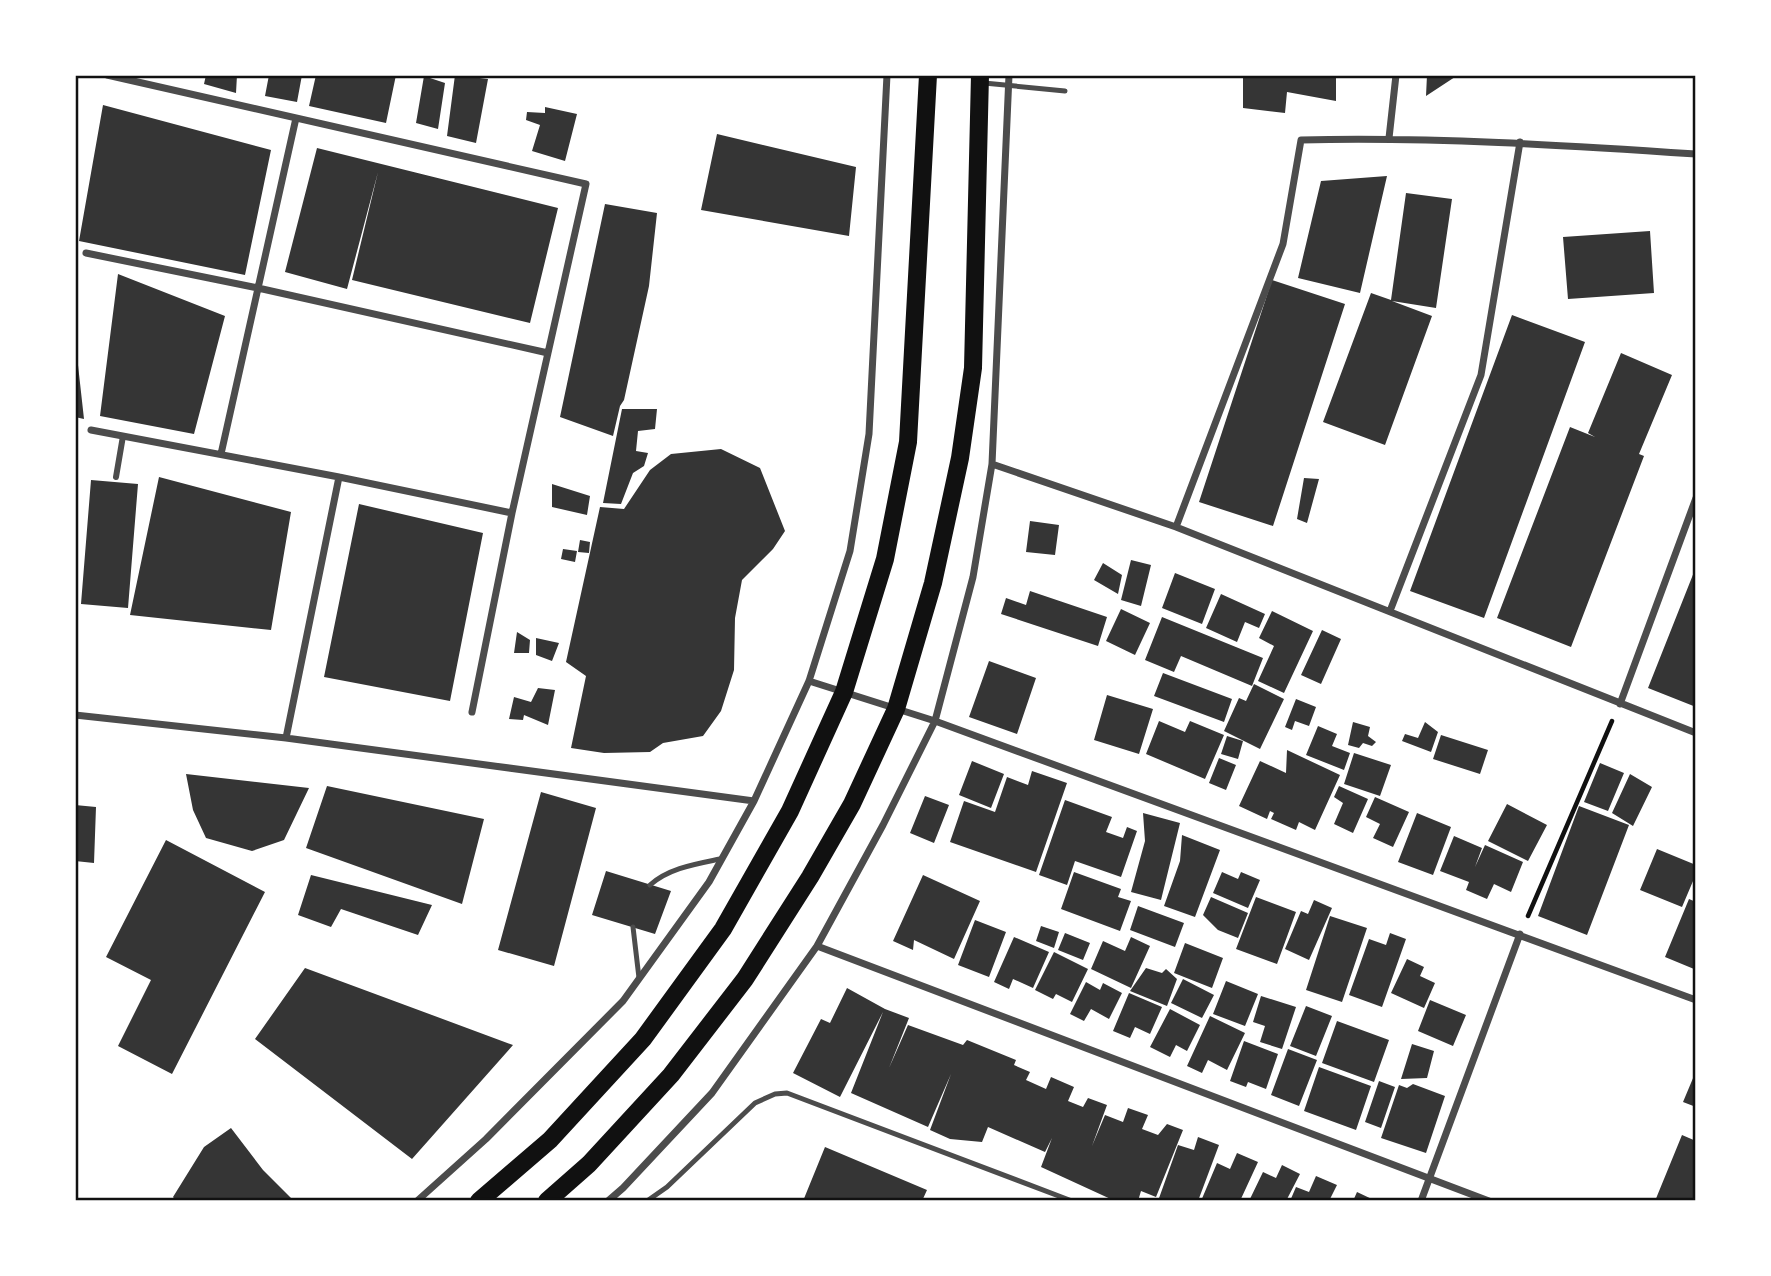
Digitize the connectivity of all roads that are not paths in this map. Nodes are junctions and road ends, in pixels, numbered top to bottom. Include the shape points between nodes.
1 (107, 75) edge
2 (887, 75) edge
3 (928, 75) edge
4 (1009, 75) edge
5 (1396, 75) edge
6 (980, 79) edge
7 (1009, 84) junction
8 (1065, 91) dead end
9 (296, 118) junction
10 (1389, 138) junction
11 (1520, 142) junction
12 (1696, 154) edge
13 (86, 253) dead end
14 (258, 288) junction
15 (548, 353) junction
16 (91, 430) dead end
17 (123, 436) junction
18 (221, 454) junction
19 (992, 464) junction
20 (116, 477) dead end
21 (339, 477) junction
22 (1696, 498) edge
23 (512, 513) junction
24 (1693, 515) edge
25 (1176, 527) junction
26 (1390, 611) junction
27 (809, 681) junction
28 (844, 692) junction
29 (1620, 705) junction
30 (896, 709) junction
31 (472, 712) dead end
32 (75, 715) edge
33 (935, 721) junction
34 (1696, 733) edge
35 (286, 738) junction
36 (754, 801) junction
37 (720, 859) junction
38 (650, 885) dead end
39 (633, 927) dead end
40 (1520, 934) junction
41 (817, 946) junction
42 (639, 978) junction
43 (1696, 1000) edge
44 (1428, 1178) junction
45 (417, 1201) edge
46 (480, 1201) edge
47 (547, 1201) edge
48 (608, 1201) edge
49 (647, 1201) edge
50 (1072, 1201) edge
51 (1421, 1201) edge
52 (1489, 1201) edge

1 - 9 street
2 - 27 street via 869,435 850,551
3 - 28 main road via 908,442 885,559
4 - 7 street
5 - 10 street
6 - 7 lane
6 - 30 main road via 973,368 936,570
7 - 8 lane
7 - 19 street
9 - 14 street
9 - 15 street via 586,184
10 - 11 street
10 - 25 street via 1301,140 1283,244
11 - 12 street
11 - 26 street via 1481,375
13 - 14 street
14 - 15 street
14 - 18 street
15 - 23 street
16 - 17 street
17 - 18 street
17 - 20 street
18 - 21 street
19 - 25 street
19 - 33 street via 973,577
21 - 23 street
21 - 35 street
22 - 24 street
23 - 31 street
24 - 29 street
25 - 26 street
26 - 29 street
27 - 28 street
27 - 36 street
28 - 30 street
28 - 46 main road via 790,811 723,929 643,1039 550,1140
29 - 34 street
30 - 33 street
30 - 47 main road via 852,804 746,979 671,1075 589,1164
32 - 35 street
33 - 40 street
33 - 41 street
35 - 36 street
36 - 37 street
37 - 38 lane via 661,876
37 - 42 street via 709,882
39 - 42 lane
40 - 43 street
40 - 44 street
41 - 44 street
41 - 48 street via 712,1093
42 - 45 street via 623,1001 486,1139
44 - 51 street
44 - 52 street
49 - 50 lane via 755,1103 788,1093

